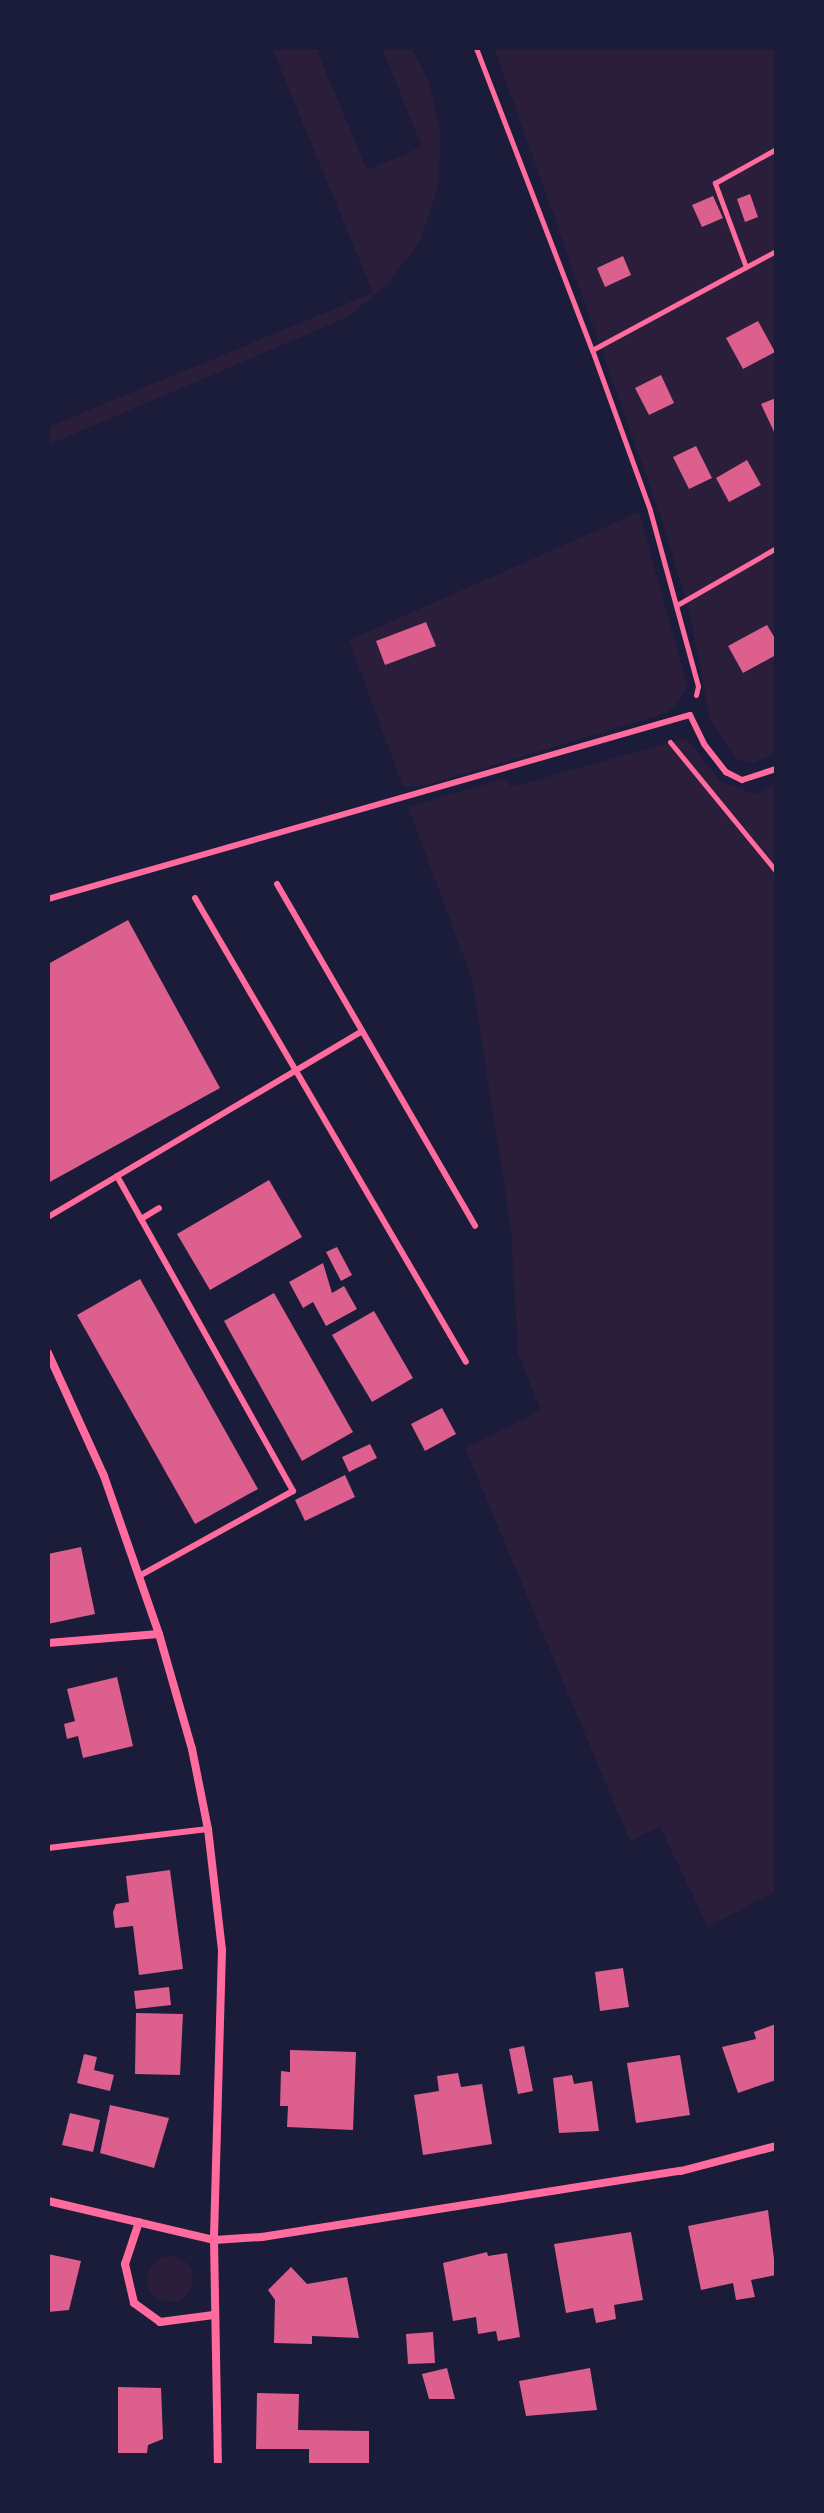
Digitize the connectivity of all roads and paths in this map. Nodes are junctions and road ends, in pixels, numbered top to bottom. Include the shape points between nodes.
1 (476, 48) edge
2 (776, 149) edge
3 (776, 251) edge
4 (746, 267) junction
5 (592, 350) junction
6 (776, 548) edge
7 (677, 605) junction
8 (690, 715) junction
9 (656, 726) junction
10 (776, 769) edge
11 (776, 871) edge
12 (277, 884) dead end
13 (195, 898) dead end
14 (48, 899) edge
15 (362, 1031) junction
16 (295, 1070) junction
17 (117, 1176) junction
18 (159, 1208) dead end
19 (48, 1217) edge
20 (141, 1219) junction
21 (475, 1226) dead end
22 (48, 1353) edge
23 (466, 1362) dead end
24 (776, 1574) edge
25 (139, 1576) junction
26 (776, 1593) edge
27 (159, 1634) junction
28 (48, 1643) edge
29 (208, 1829) junction
30 (48, 1848) edge
31 (776, 2146) edge
32 (48, 2201) edge
33 (139, 2222) junction
34 (214, 2240) junction
35 (214, 2315) junction
36 (218, 2465) edge

1 - 5 path
2 - 4 path via 715,183
3 - 4 path
4 - 5 path
5 - 7 path via 650,510
6 - 7 path
7 - 8 path via 698,686
8 - 9 lane
8 - 10 lane via 726,772 742,780
9 - 11 path
9 - 14 lane
12 - 15 lane
13 - 16 lane
15 - 16 lane
15 - 21 lane
16 - 17 lane
16 - 23 lane
17 - 19 lane
17 - 20 lane
18 - 20 lane
20 - 25 lane via 293,1491
22 - 25 street via 104,1476
24 - 26 path
25 - 27 street
27 - 28 street
27 - 29 street
29 - 30 lane
29 - 34 street via 222,1950
31 - 34 street via 681,2171
32 - 33 street
33 - 34 street
33 - 35 street via 125,2264 134,2303 160,2322
34 - 35 street
35 - 36 street

